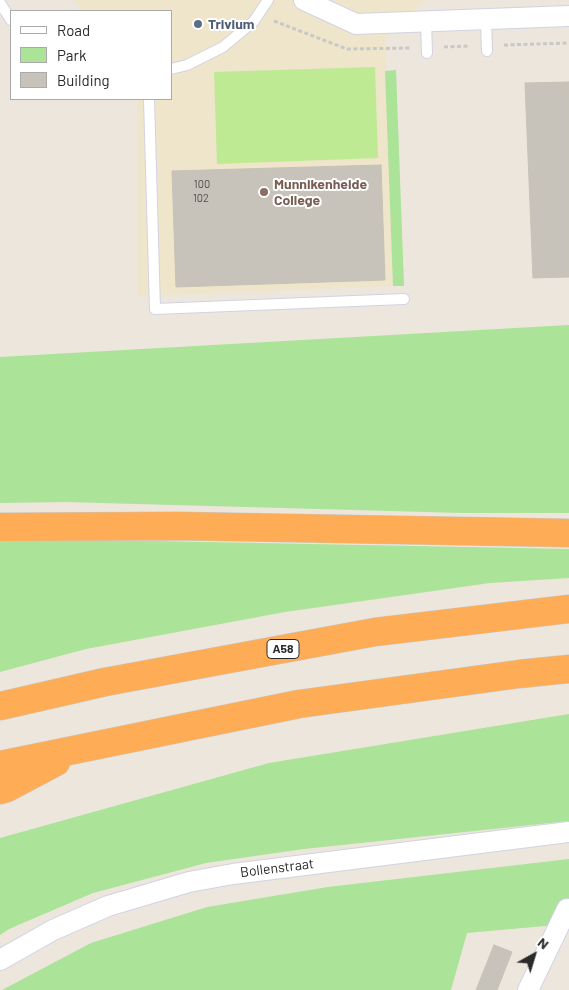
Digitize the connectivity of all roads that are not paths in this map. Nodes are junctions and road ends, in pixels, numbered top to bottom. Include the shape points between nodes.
1 (268, 0) edge
2 (304, 0) edge
3 (0, 3) edge
4 (569, 16) edge
5 (10, 18) edge
6 (486, 20) junction
7 (426, 22) junction
8 (487, 50) dead end
9 (427, 53) dead end
10 (172, 69) edge
11 (149, 100) edge
12 (404, 298) dead end
13 (0, 526) edge
14 (569, 532) edge
15 (569, 609) edge
16 (569, 669) edge
17 (0, 706) edge
18 (84, 747) junction
19 (0, 765) edge
20 (0, 790) edge
21 (569, 832) edge
22 (567, 910) dead end
23 (0, 960) edge
24 (528, 990) edge

1 - 10 lane via 254,20 223,47
2 - 7 street via 356,24
3 - 5 lane
4 - 6 street
6 - 7 street
6 - 8 lane
7 - 9 lane
11 - 12 lane via 155,309
13 - 14 highway
15 - 17 highway, A58 via 375,632 105,682
16 - 18 highway via 299,704
18 - 19 highway
18 - 20 highway
21 - 23 street, Bollenstraat via 189,882 108,906 53,930
22 - 24 street

